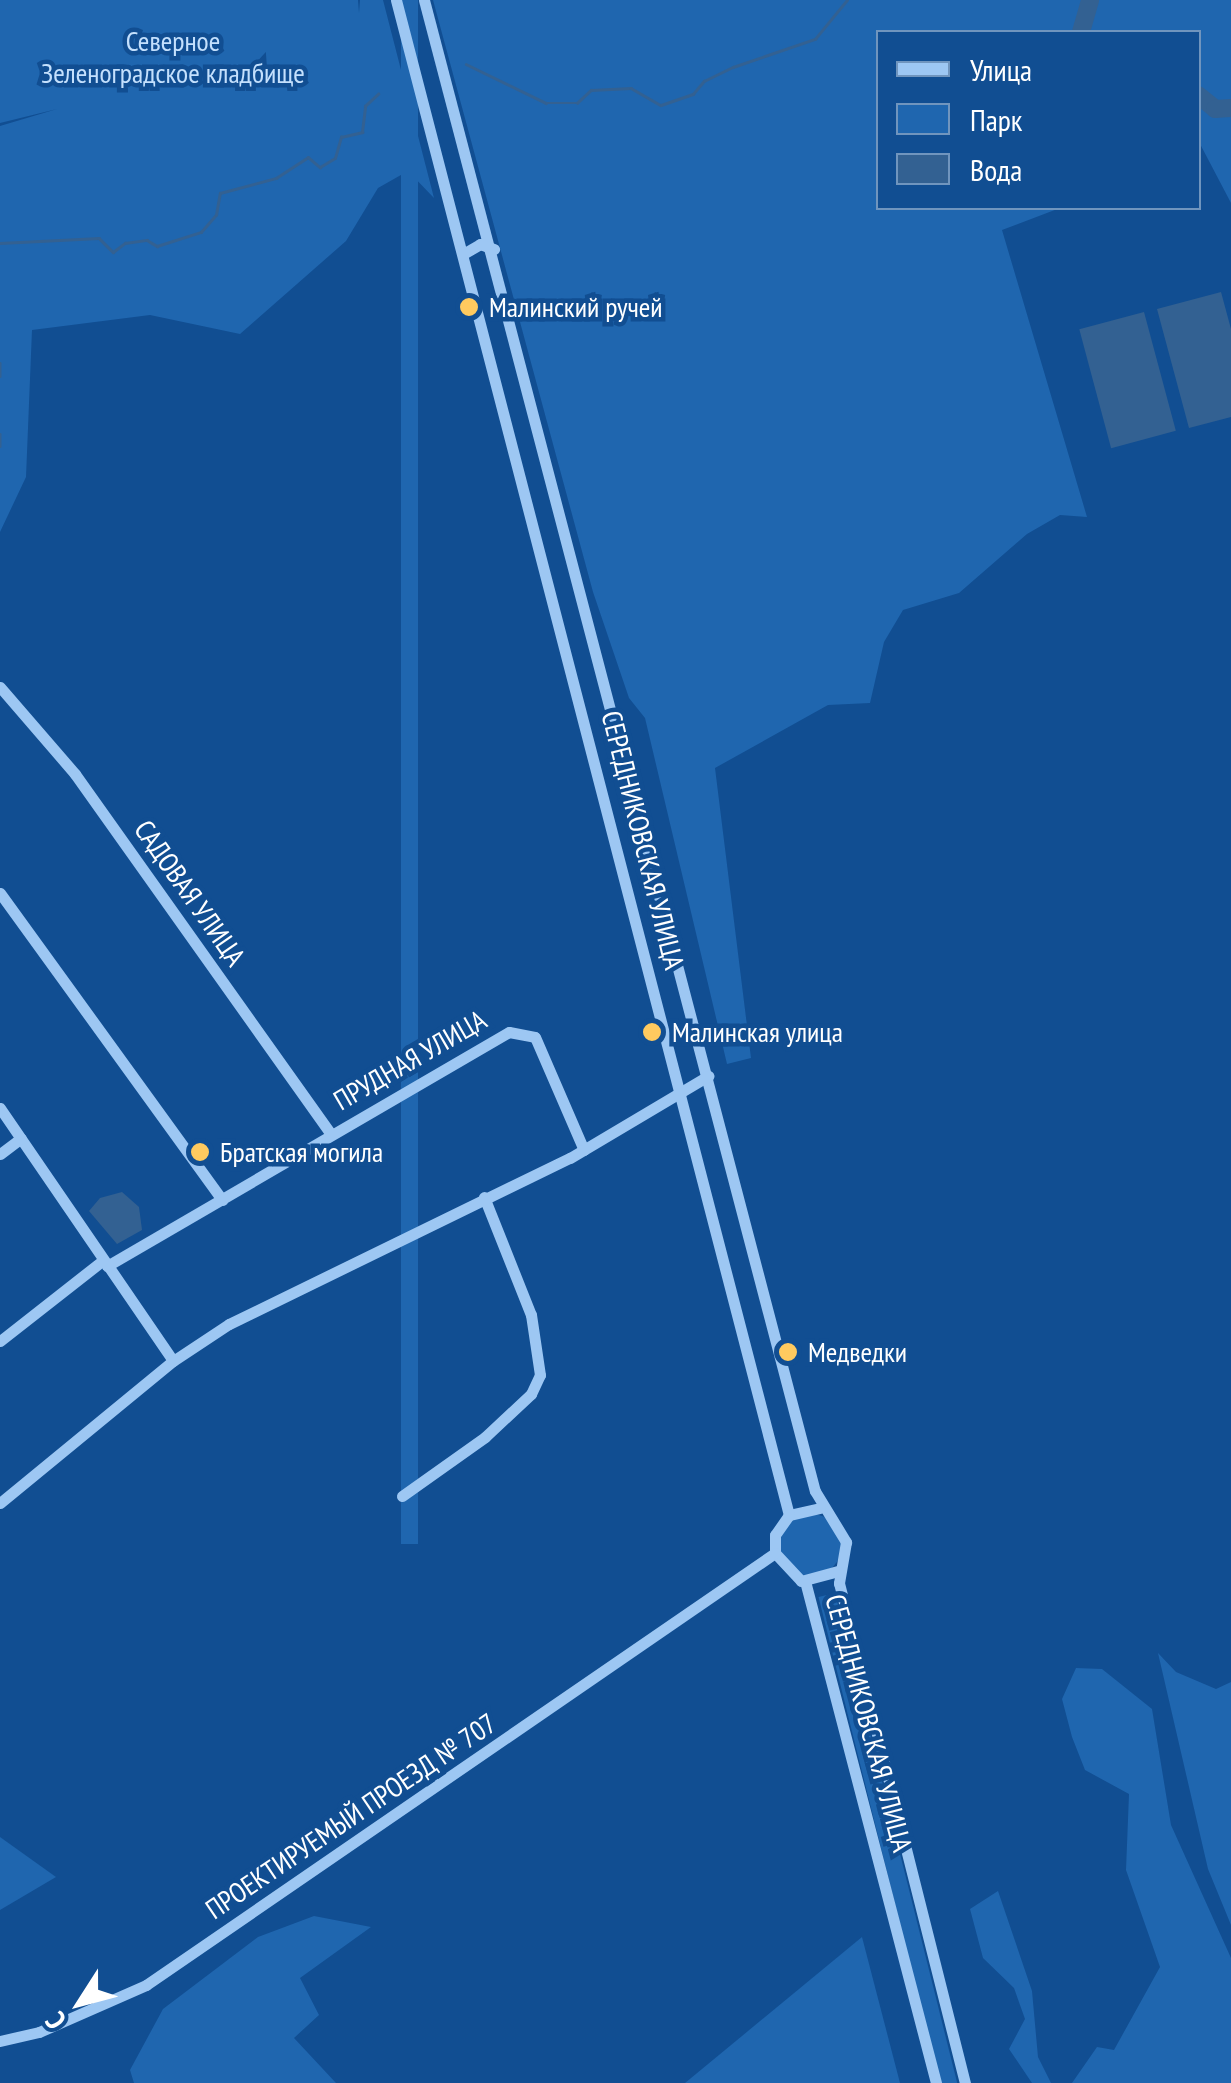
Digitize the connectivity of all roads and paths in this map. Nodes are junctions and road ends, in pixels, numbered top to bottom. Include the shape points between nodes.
1 (396, 0) edge
2 (424, 0) edge
3 (489, 246) junction
4 (463, 254) junction
5 (0, 687) edge
6 (0, 894) edge
7 (708, 1076) junction
8 (681, 1086) junction
9 (0, 1108) edge
10 (332, 1134) junction
11 (21, 1138) junction
12 (584, 1150) junction
13 (0, 1154) edge
14 (484, 1198) junction
15 (222, 1200) junction
16 (105, 1263) junction
17 (0, 1341) edge
18 (173, 1361) junction
19 (402, 1496) dead end
20 (0, 1503) edge
21 (820, 1508) junction
22 (789, 1515) junction
23 (774, 1553) junction
24 (838, 1571) junction
25 (805, 1582) junction
26 (0, 2041) edge
27 (936, 2083) edge
28 (965, 2083) edge

1 - 4 street, СЕРЕДНИКОВСКАЯ УЛИЦА
2 - 3 street, СЕРЕДНИКОВСКАЯ УЛИЦА
3 - 4 street
3 - 7 street, СЕРЕДНИКОВСКАЯ УЛИЦА
4 - 8 street, СЕРЕДНИКОВСКАЯ УЛИЦА
5 - 10 street, САДОВАЯ УЛИЦА via 76,774
6 - 15 street
7 - 8 street
7 - 21 street, СЕРЕДНИКОВСКАЯ УЛИЦА
8 - 12 street
8 - 22 street, СЕРЕДНИКОВСКАЯ УЛИЦА
9 - 11 street
10 - 12 street, ПРУДНАЯ УЛИЦА via 510,1032 535,1037
10 - 15 street, ПРУДНАЯ УЛИЦА
11 - 13 street
11 - 16 street
12 - 14 street
14 - 18 street via 229,1324
14 - 19 street via 531,1316 540,1375 531,1394 498,1426
15 - 16 street, ПРУДНАЯ УЛИЦА
16 - 17 street, ПРУДНАЯ УЛИЦА
16 - 18 street
18 - 20 street
21 - 22 street
21 - 24 street, СЕРЕДНИКОВСКАЯ УЛИЦА via 840,1525 846,1542
22 - 23 street via 775,1535
23 - 25 street, СЕРЕДНИКОВСКАЯ УЛИЦА via 788,1574
23 - 26 street, ПРОЕКТИРУЕМЫЙ ПРОЕЗД № 707 via 146,1985 40,2032
24 - 25 street
24 - 28 street, СЕРЕДНИКОВСКАЯ УЛИЦА
25 - 27 street, СЕРЕДНИКОВСКАЯ УЛИЦА

